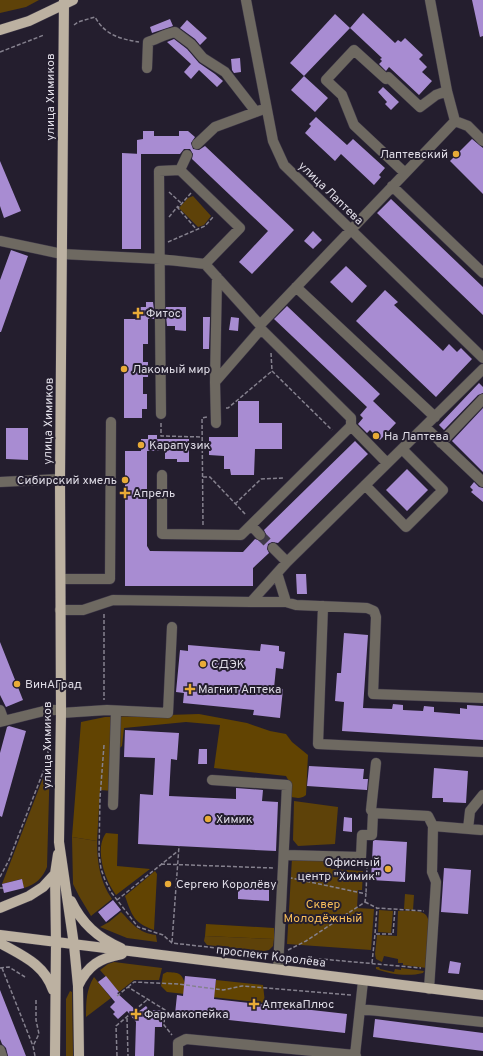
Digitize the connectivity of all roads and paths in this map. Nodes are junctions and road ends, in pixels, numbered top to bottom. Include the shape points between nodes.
1 (73, 0) edge
2 (246, 0) edge
3 (430, 0) edge
4 (64, 3) edge
5 (0, 30) edge
6 (74, 31) dead end
7 (44, 35) dead end
8 (148, 42) junction
9 (0, 52) edge
10 (147, 68) dead end
11 (447, 91) junction
12 (267, 108) junction
13 (256, 112) junction
14 (455, 122) junction
15 (481, 136) edge
16 (197, 144) dead end
17 (187, 155) dead end
18 (180, 170) junction
19 (405, 173) junction
20 (159, 183) junction
21 (392, 186) junction
22 (196, 197) dead end
23 (181, 203) junction
24 (210, 211) dead end
25 (197, 230) junction
26 (351, 230) junction
27 (0, 241) edge
28 (160, 247) junction
29 (62, 254) junction
30 (160, 259) junction
31 (205, 264) junction
32 (483, 273) edge
33 (217, 277) junction
34 (296, 287) junction
35 (160, 307) dead end
36 (160, 319) dead end
37 (261, 327) junction
38 (270, 337) junction
39 (483, 358) edge
40 (483, 369) edge
41 (272, 371) junction
42 (215, 382) junction
43 (483, 399) edge
44 (161, 414) joint
45 (216, 416) junction
46 (435, 417) junction
47 (111, 422) dead end
48 (351, 426) junction
49 (425, 427) junction
50 (202, 437) junction
51 (339, 437) junction
52 (441, 443) junction
53 (402, 449) junction
54 (387, 463) junction
55 (162, 475) dead end
56 (202, 477) junction
57 (298, 478) junction
58 (60, 479) junction
59 (0, 482) edge
60 (483, 482) edge
61 (365, 486) junction
62 (235, 504) junction
63 (252, 524) junction
64 (203, 535) junction
65 (260, 535) tunnel mouth
66 (273, 548) tunnel mouth
67 (287, 562) junction
68 (277, 573) junction
69 (61, 579) junction
70 (251, 602) junction
71 (286, 602) junction
72 (104, 604) junction
73 (323, 606) junction
74 (60, 610) junction
75 (172, 627) dead end
76 (483, 698) edge
77 (0, 710) edge
78 (48, 710) junction
79 (111, 711) junction
80 (61, 712) junction
81 (2, 722) edge
82 (104, 742) dead end
83 (483, 752) edge
84 (376, 763) dead end
85 (212, 780) dead end
86 (483, 794) edge
87 (113, 805) dead end
88 (373, 813) junction
89 (433, 826) junction
90 (468, 829) junction
91 (481, 830) dead end
92 (59, 842) junction
93 (179, 846) dead end
94 (179, 851) junction
95 (284, 855) junction
96 (361, 857) junction
97 (161, 864) junction
98 (178, 864) junction
99 (284, 872) junction
100 (54, 874) junction
101 (0, 877) edge
102 (66, 890) junction
103 (366, 894) junction
104 (117, 900) junction
105 (366, 902) junction
106 (120, 903) junction
107 (117, 905) dead end
108 (0, 908) edge
109 (377, 908) junction
110 (395, 909) junction
111 (434, 912) junction
112 (376, 934) junction
113 (0, 935) edge
114 (56, 942) junction
115 (0, 943) edge
116 (172, 943) junction
117 (74, 946) junction
118 (130, 952) junction
119 (280, 955) junction
120 (372, 963) junction
121 (1, 968) edge
122 (278, 969) junction
123 (430, 969) junction
124 (25, 977) dead end
125 (362, 981) junction
126 (78, 986) junction
127 (128, 987) junction
128 (429, 989) junction
129 (483, 995) edge
130 (116, 996) dead end
131 (361, 996) junction
132 (55, 998) junction
133 (148, 999) junction
134 (36, 1000) dead end
135 (360, 1009) junction
136 (127, 1017) junction
137 (483, 1022) edge
138 (178, 1043) junction
139 (33, 1046) junction
140 (0, 1050) edge
141 (260, 1051) edge
142 (2, 1056) edge
143 (35, 1056) edge
144 (55, 1056) edge
145 (79, 1056) edge
146 (117, 1056) edge
147 (128, 1056) edge
148 (178, 1056) edge
149 (356, 1056) edge

1 - 4 main road
2 - 12 street, улица Лаптева
3 - 11 street
4 - 5 main road via 29,21
4 - 29 main road, улица Химиков
6 - 8 path via 74,25 78,22 95,17 107,32 122,40
7 - 9 path
8 - 10 street
8 - 13 street via 175,32 191,44 203,58 225,72
11 - 14 street
11 - 19 street via 436,95 420,107 354,50 326,80 342,95 354,125
12 - 13 street
12 - 26 street, улица Лаптева via 273,141 284,166
13 - 16 street via 215,127
14 - 15 street via 468,126
14 - 19 street
17 - 18 street
18 - 20 street via 159,171
18 - 31 street via 240,228
19 - 21 street
20 - 23 path
20 - 28 street
21 - 26 street
21 - 32 street
22 - 23 path via 191,192
23 - 25 path via 178,206 179,210
24 - 25 path via 214,216
25 - 28 path
26 - 34 street
26 - 39 street, улица Лаптева
27 - 29 street
28 - 30 street
29 - 30 street
29 - 58 main road, улица Химиков
30 - 31 street
30 - 35 street
31 - 33 street
33 - 37 street
33 - 42 street
34 - 37 street
34 - 46 street
36 - 44 street
37 - 38 street
37 - 42 street
38 - 41 path
38 - 48 street via 351,418
40 - 46 street
41 - 45 path
41 - 51 path
42 - 45 street
43 - 52 street
44 - 50 path via 161,436
45 - 50 path via 202,418
46 - 49 street
47 - 69 street via 110,579
48 - 51 street
48 - 54 street
49 - 52 street
49 - 53 street
50 - 56 path
51 - 57 street
52 - 60 street
53 - 54 street
53 - 61 street via 443,490 406,527
54 - 61 street
55 - 64 street via 162,534
56 - 62 path via 210,477
56 - 64 path
57 - 62 path via 261,478
57 - 63 street
58 - 59 street
58 - 69 main road, улица Химиков
61 - 67 street
62 - 63 path
63 - 64 street via 241,535
63 - 65 street
66 - 67 street
67 - 68 street
68 - 70 street
68 - 71 street
69 - 74 main road, улица Химиков
70 - 71 street
70 - 72 street via 113,600
71 - 73 street
72 - 74 street via 83,610
72 - 79 path via 104,701
73 - 76 street via 367,608 374,611 376,616 373,694
73 - 83 street via 318,744
74 - 80 main road, улица Химиков
75 - 79 street via 168,713
77 - 81 street
78 - 80 street
78 - 81 street
78 - 101 path via 46,768
79 - 80 street
79 - 87 street
80 - 92 main road, улица Химиков
82 - 104 path via 99,854 105,880
84 - 88 street
85 - 95 street via 287,785
86 - 90 street via 470,811
88 - 89 street via 428,816
88 - 96 street via 372,835 362,835
89 - 90 street
89 - 111 street via 432,872 436,882
90 - 91 street
92 - 100 main road, улица Химиков
92 - 102 main road, улица Химиков
93 - 94 path
94 - 97 path
94 - 98 path
95 - 96 street
95 - 99 street
96 - 103 path via 367,868
97 - 98 path
97 - 104 path
98 - 99 path
98 - 116 path
99 - 103 path
99 - 119 street
100 - 108 main road via 43,887 30,896
100 - 114 main road, улица Химиков
102 - 117 main road, улица Химиков
102 - 118 main road via 84,924 105,940
103 - 105 path
104 - 106 path
105 - 109 path
105 - 119 path
106 - 107 path
106 - 116 path via 138,927 163,935
109 - 110 path
109 - 112 path
110 - 111 path
110 - 112 path via 393,934
111 - 123 street
112 - 120 path
113 - 114 main road, проспект Королёва
114 - 117 main road, проспект Королёва
114 - 132 main road, улица Химиков
115 - 132 main road via 44,971
116 - 119 path
117 - 118 main road, проспект Королёва
117 - 126 main road, улица Химиков
118 - 122 main road, проспект Королёва
118 - 126 main road via 94,963
119 - 120 path
119 - 122 street
120 - 123 path
121 - 124 path via 9,967
121 - 139 path
122 - 125 main road, проспект Королёва
123 - 128 street
125 - 128 main road, проспект Королёва
125 - 131 street
126 - 145 main road, улица Химиков
127 - 130 path
127 - 131 path via 134,982 223,990 242,986
127 - 133 path
128 - 129 main road, проспект Королёва
131 - 135 street
132 - 144 main road, улица Химиков
133 - 136 path
133 - 138 path via 165,1010 164,1025
134 - 139 path via 39,1034
135 - 137 street
135 - 149 street
136 - 146 path via 116,1026
136 - 147 path
138 - 141 street via 186,1039
138 - 148 street
139 - 143 path
140 - 142 street
141 - 149 street

